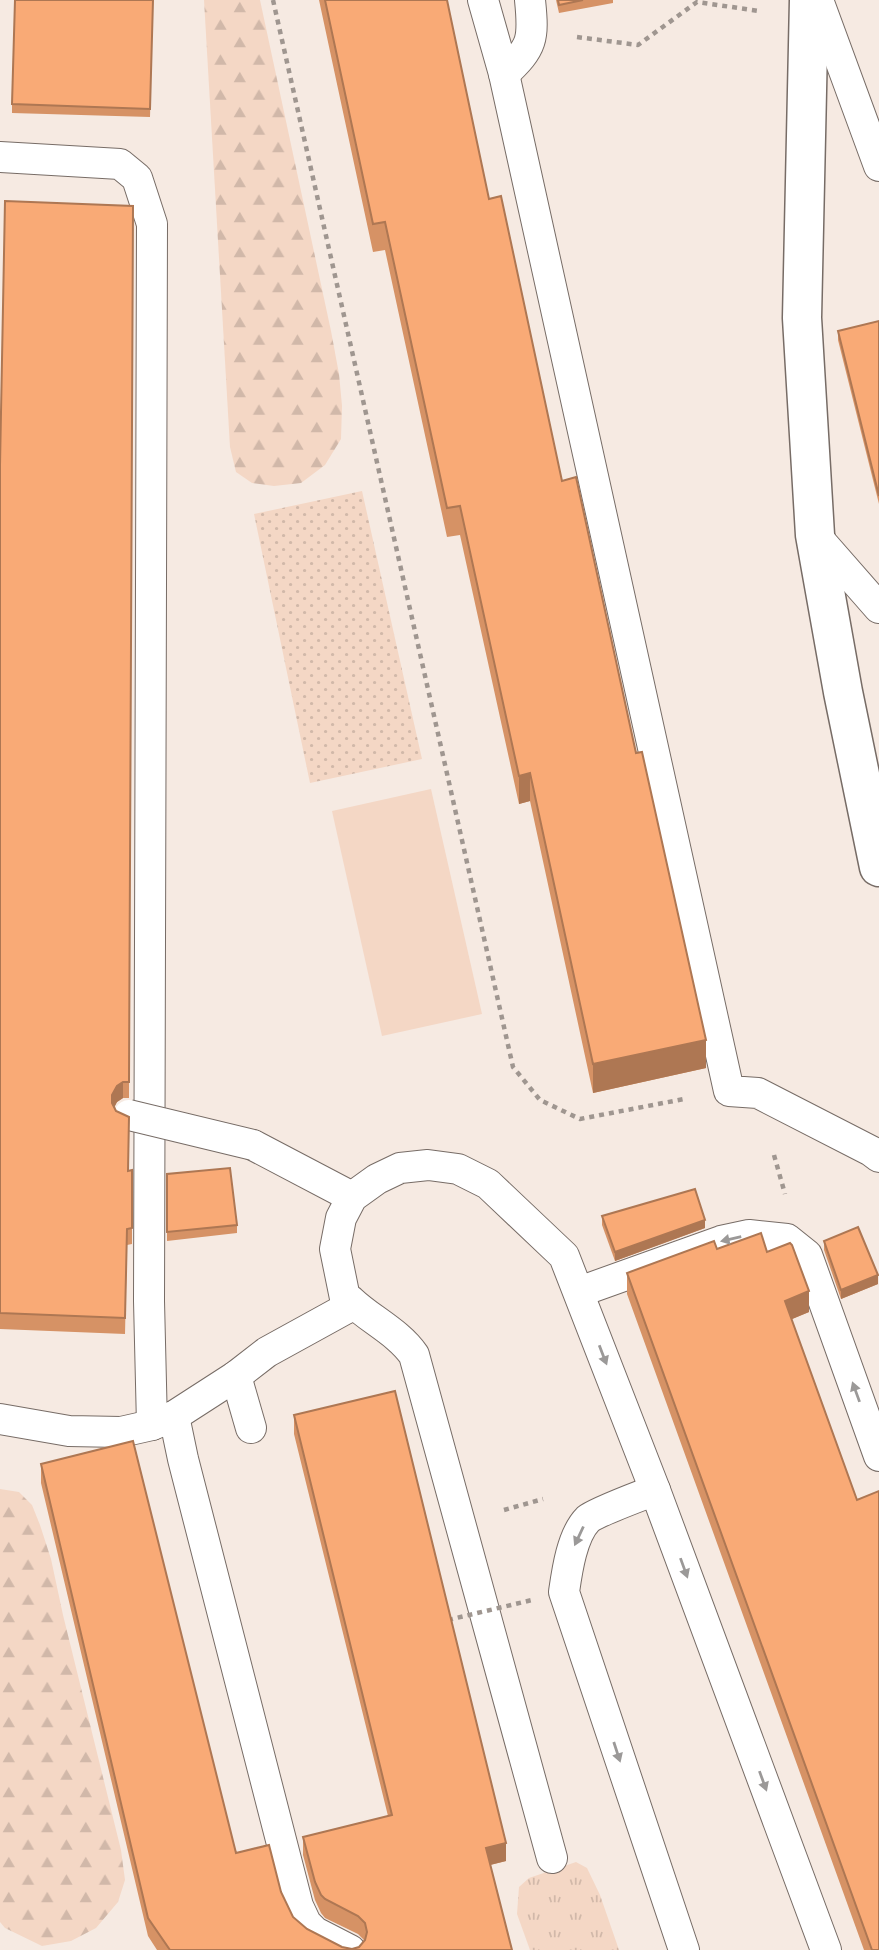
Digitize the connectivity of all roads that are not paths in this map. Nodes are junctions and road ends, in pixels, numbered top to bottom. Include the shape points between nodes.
1 (483, 0) edge
2 (530, 0) edge
3 (812, 6) edge
4 (504, 74) junction
5 (0, 157) edge
6 (879, 166) edge
7 (816, 535) junction
8 (879, 608) edge
9 (879, 867) edge
10 (129, 1115) edge
11 (879, 1157) edge
12 (352, 1197) junction
13 (579, 1292) junction
14 (347, 1308) junction
15 (236, 1376) junction
16 (0, 1419) edge
17 (163, 1420) junction
18 (251, 1428) dead end
19 (879, 1456) edge
20 (655, 1490) junction
21 (552, 1858) dead end
22 (350, 1950) edge
23 (684, 1950) edge
24 (826, 1950) edge

1 - 4 lane
2 - 4 lane via 533,31 520,59
3 - 6 lane
3 - 7 street via 802,318
4 - 11 lane via 744,1092
5 - 17 lane via 120,164 137,178 152,225 149,1301
7 - 8 lane
7 - 9 street
10 - 12 lane, bridge via 253,1144
12 - 13 lane via 400,1168 458,1169 488,1184 564,1256
12 - 14 lane via 341,1218 335,1249
19 -> 13 lane via 807,1255 787,1239 749,1235 721,1241
13 -> 20 lane
14 - 15 lane via 267,1352
14 - 21 lane via 351,1301 414,1355
15 - 17 lane
15 - 18 lane
16 - 17 lane via 69,1431 121,1432
17 - 22 lane via 183,1459 298,1906 315,1932
20 -> 23 lane via 589,1517 579,1533 564,1592
20 -> 24 lane

